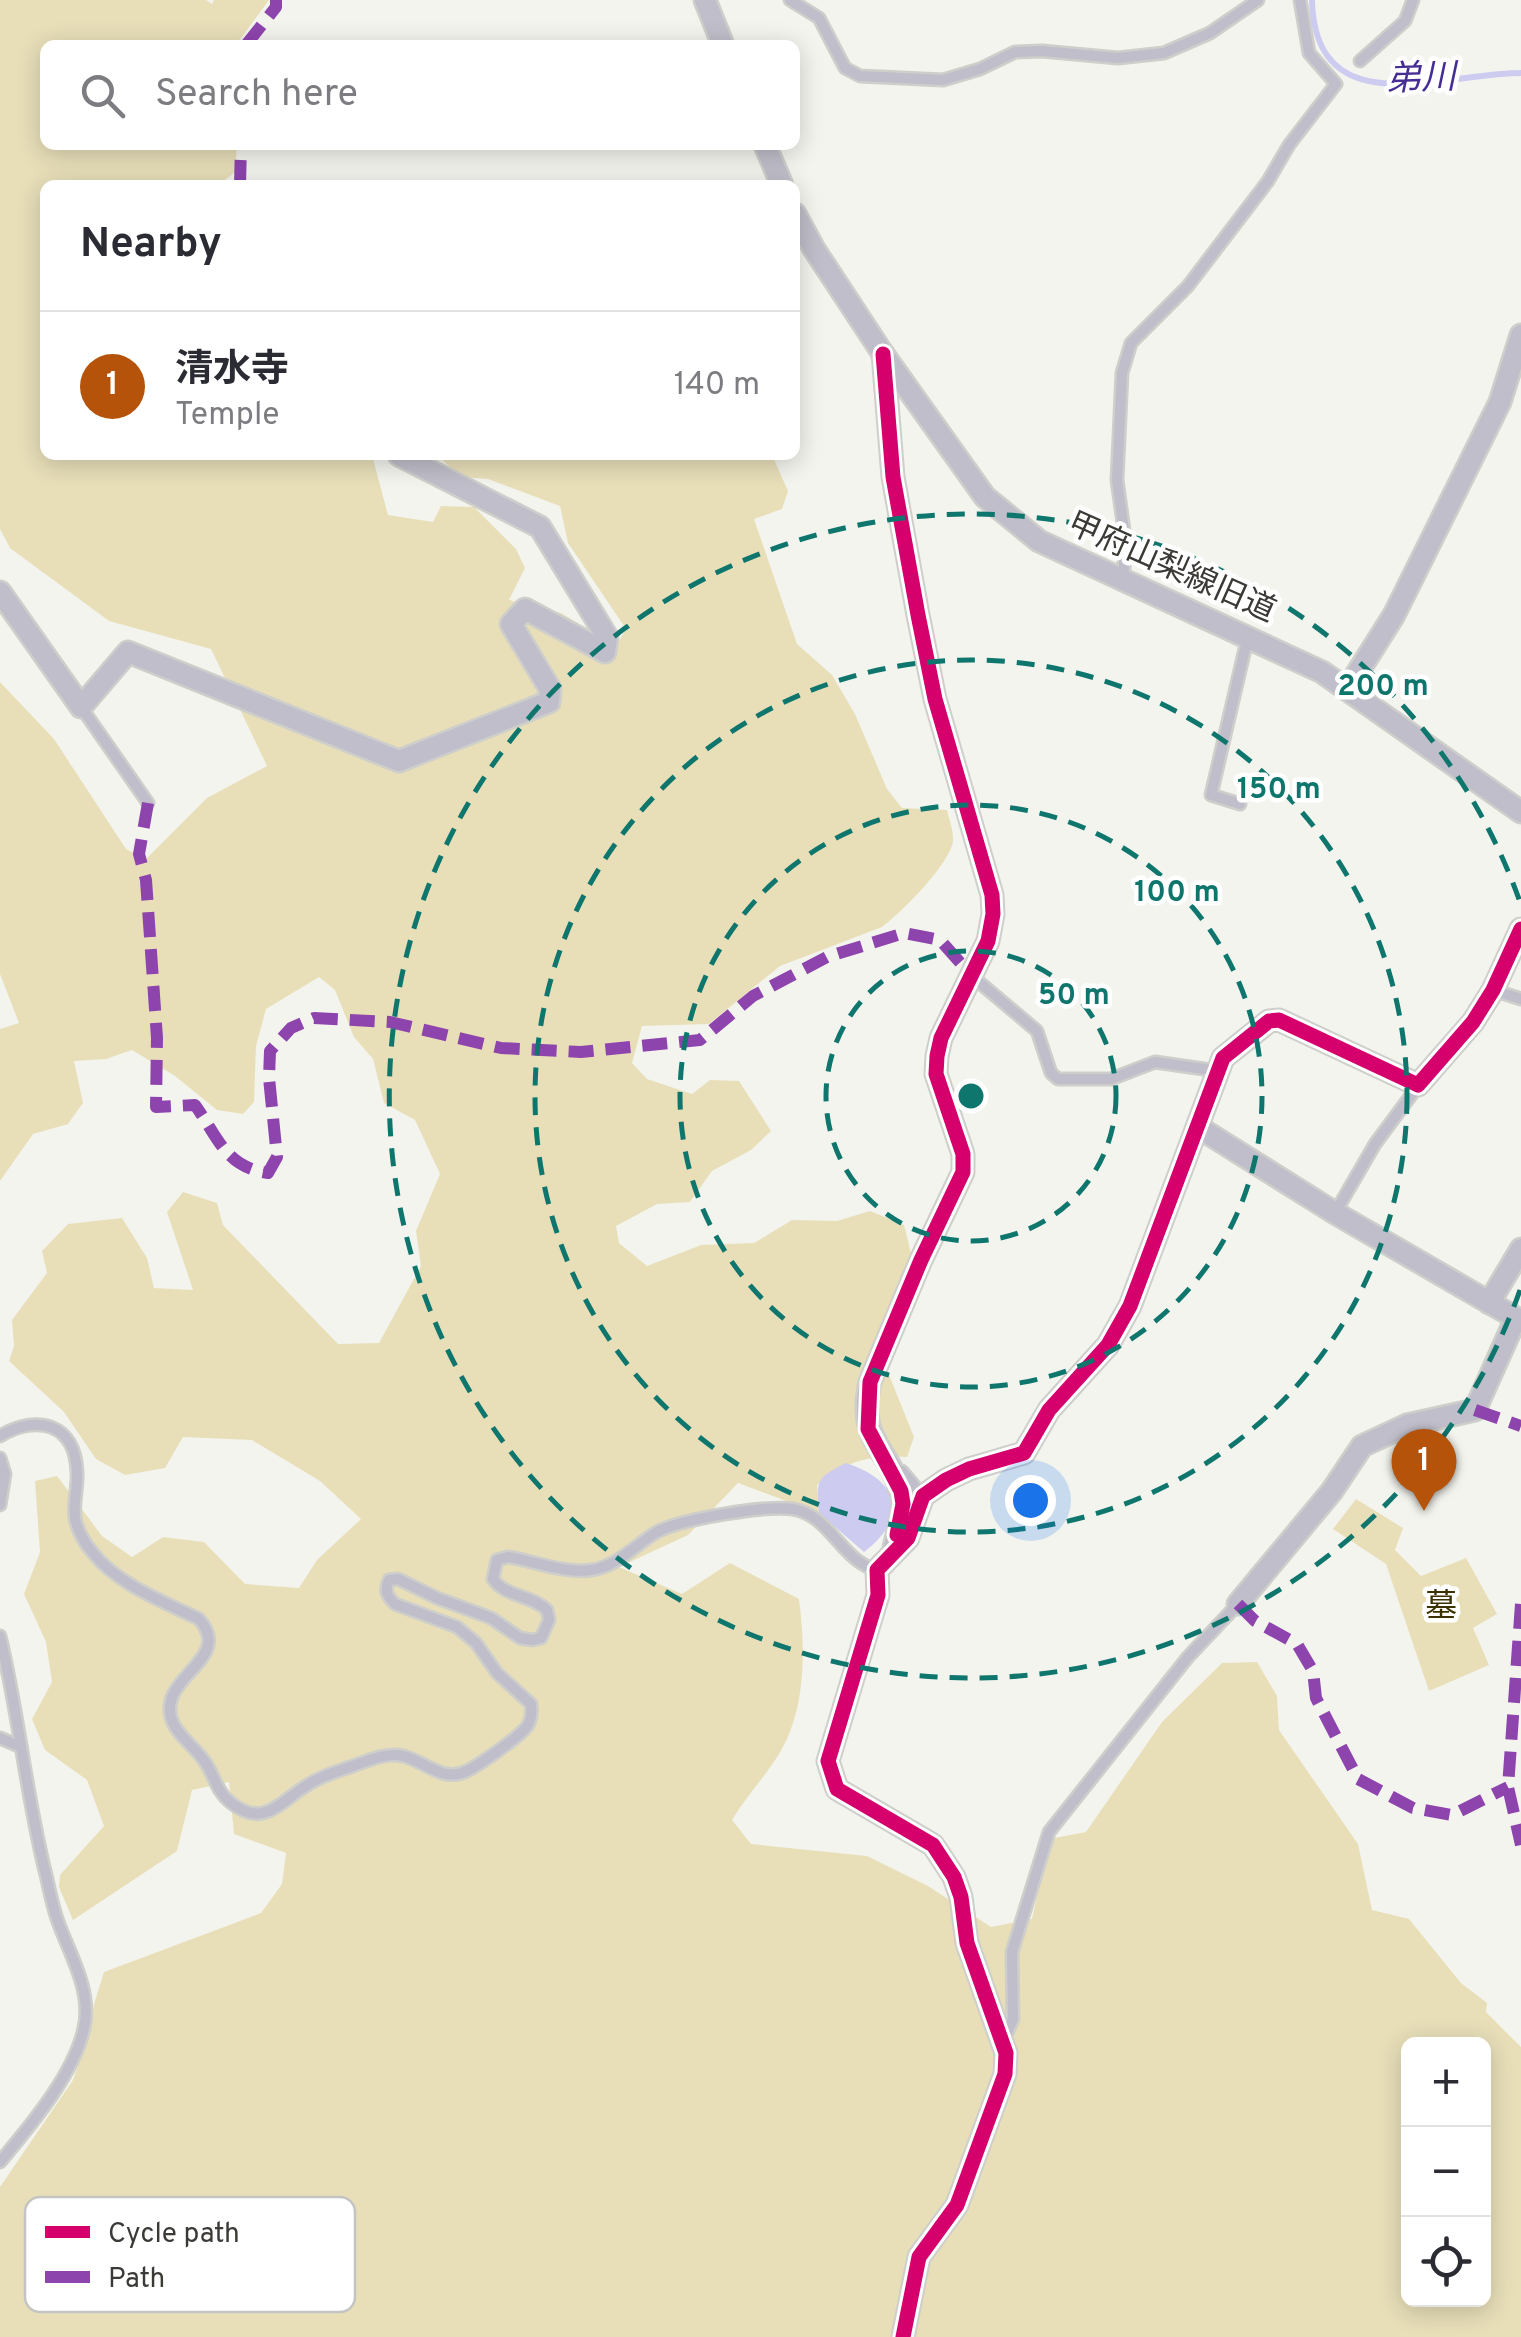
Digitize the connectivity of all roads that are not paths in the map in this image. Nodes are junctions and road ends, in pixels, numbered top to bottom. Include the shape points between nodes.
1 (705, 0) edge
2 (790, 0) edge
3 (1258, 0) edge
4 (1300, 0) edge
5 (1413, 0) edge
6 (721, 40) edge
7 (1360, 61) dead end
8 (767, 150) edge
9 (780, 180) edge
10 (800, 223) edge
11 (814, 249) junction
12 (800, 259) edge
13 (1521, 336) edge
14 (883, 354) junction
15 (409, 460) edge
16 (1124, 583) junction
17 (0, 592) edge
18 (1248, 636) junction
19 (1348, 688) junction
20 (81, 708) junction
21 (148, 803) dead end
22 (1240, 804) dead end
23 (1521, 812) edge
24 (1521, 929) edge
25 (973, 977) junction
26 (1493, 990) junction
27 (1521, 999) edge
28 (1218, 1071) junction
29 (1418, 1085) junction
30 (1198, 1127) junction
31 (1335, 1214) junction
32 (1521, 1249) edge
33 (1490, 1302) junction
34 (1518, 1320) edge
35 (0, 1436) edge
36 (0, 1458) edge
37 (890, 1471) junction
38 (923, 1496) junction
39 (0, 1505) edge
40 (894, 1550) junction
41 (877, 1570) junction
42 (1238, 1604) joint
43 (0, 1636) edge
44 (0, 1738) edge
45 (21, 1747) junction
46 (1002, 2043) junction
47 (0, 2162) edge
48 (904, 2337) edge

1 - 6 street
2 - 3 lane via 819,18 846,68 860,76 944,80 1015,52 1118,58 1164,53 1210,33
4 - 16 lane via 1310,53 1336,84 1188,286 1130,343 1122,373 1118,480
5 - 7 lane via 1405,20
8 - 9 street
10 - 11 street, 甲府山梨線旧道
11 - 12 street
11 - 14 street, 甲府山梨線旧道
13 - 19 street via 1500,402 1394,615
14 - 16 street, 甲府山梨線旧道 via 985,497 1052,550
14 - 25 street via 893,477 935,699 992,895 988,941
15 - 20 street via 540,527 598,622 607,638 605,652 525,609 511,624 550,689 549,702 399,761 128,652
16 - 18 street, 甲府山梨線旧道
17 - 20 street
18 - 19 street, 甲府山梨線旧道
18 - 22 lane via 1211,795
19 - 23 street, 甲府山梨線旧道
20 - 21 lane
24 - 26 street
25 - 28 lane via 1037,1031 1058,1079 1111,1079 1155,1062
25 - 37 street via 941,1038 936,1074 964,1154 963,1172 867,1396 868,1429
26 - 27 lane
26 - 29 street
28 - 29 street via 1223,1058 1279,1020
28 - 30 street
29 - 31 lane
30 - 31 street
30 - 38 street via 1130,1306 1108,1345 1049,1410 1024,1453 969,1469
31 - 33 street
32 - 33 street
33 - 34 street
34 - 42 street via 1475,1410 1408,1424 1362,1446
35 - 41 lane via 34,1422 56,1429 73,1450 76,1524 92,1553 106,1568 206,1626 210,1648 177,1684 172,1720 225,1798 251,1815 268,1813 326,1775 389,1755 438,1773 466,1772 526,1728 531,1704 476,1642 395,1604 387,1596 389,1580 532,1640 547,1629 547,1610 499,1588 493,1579 498,1560 596,1570 672,1525 787,1508 810,1516 860,1566
36 - 39 lane
37 - 38 lane via 902,1472
37 - 40 street via 903,1504
38 - 40 street via 908,1538
40 - 41 street
41 - 46 street via 878,1594 828,1761 837,1789 942,1857 961,1897 967,1942
42 - 46 lane via 1049,1832 1012,1952 1013,2019
43 - 45 lane
44 - 45 lane
45 - 47 lane via 34,1829 86,2014 80,2042 38,2118
46 - 48 street via 1004,2074 957,2205 918,2257

